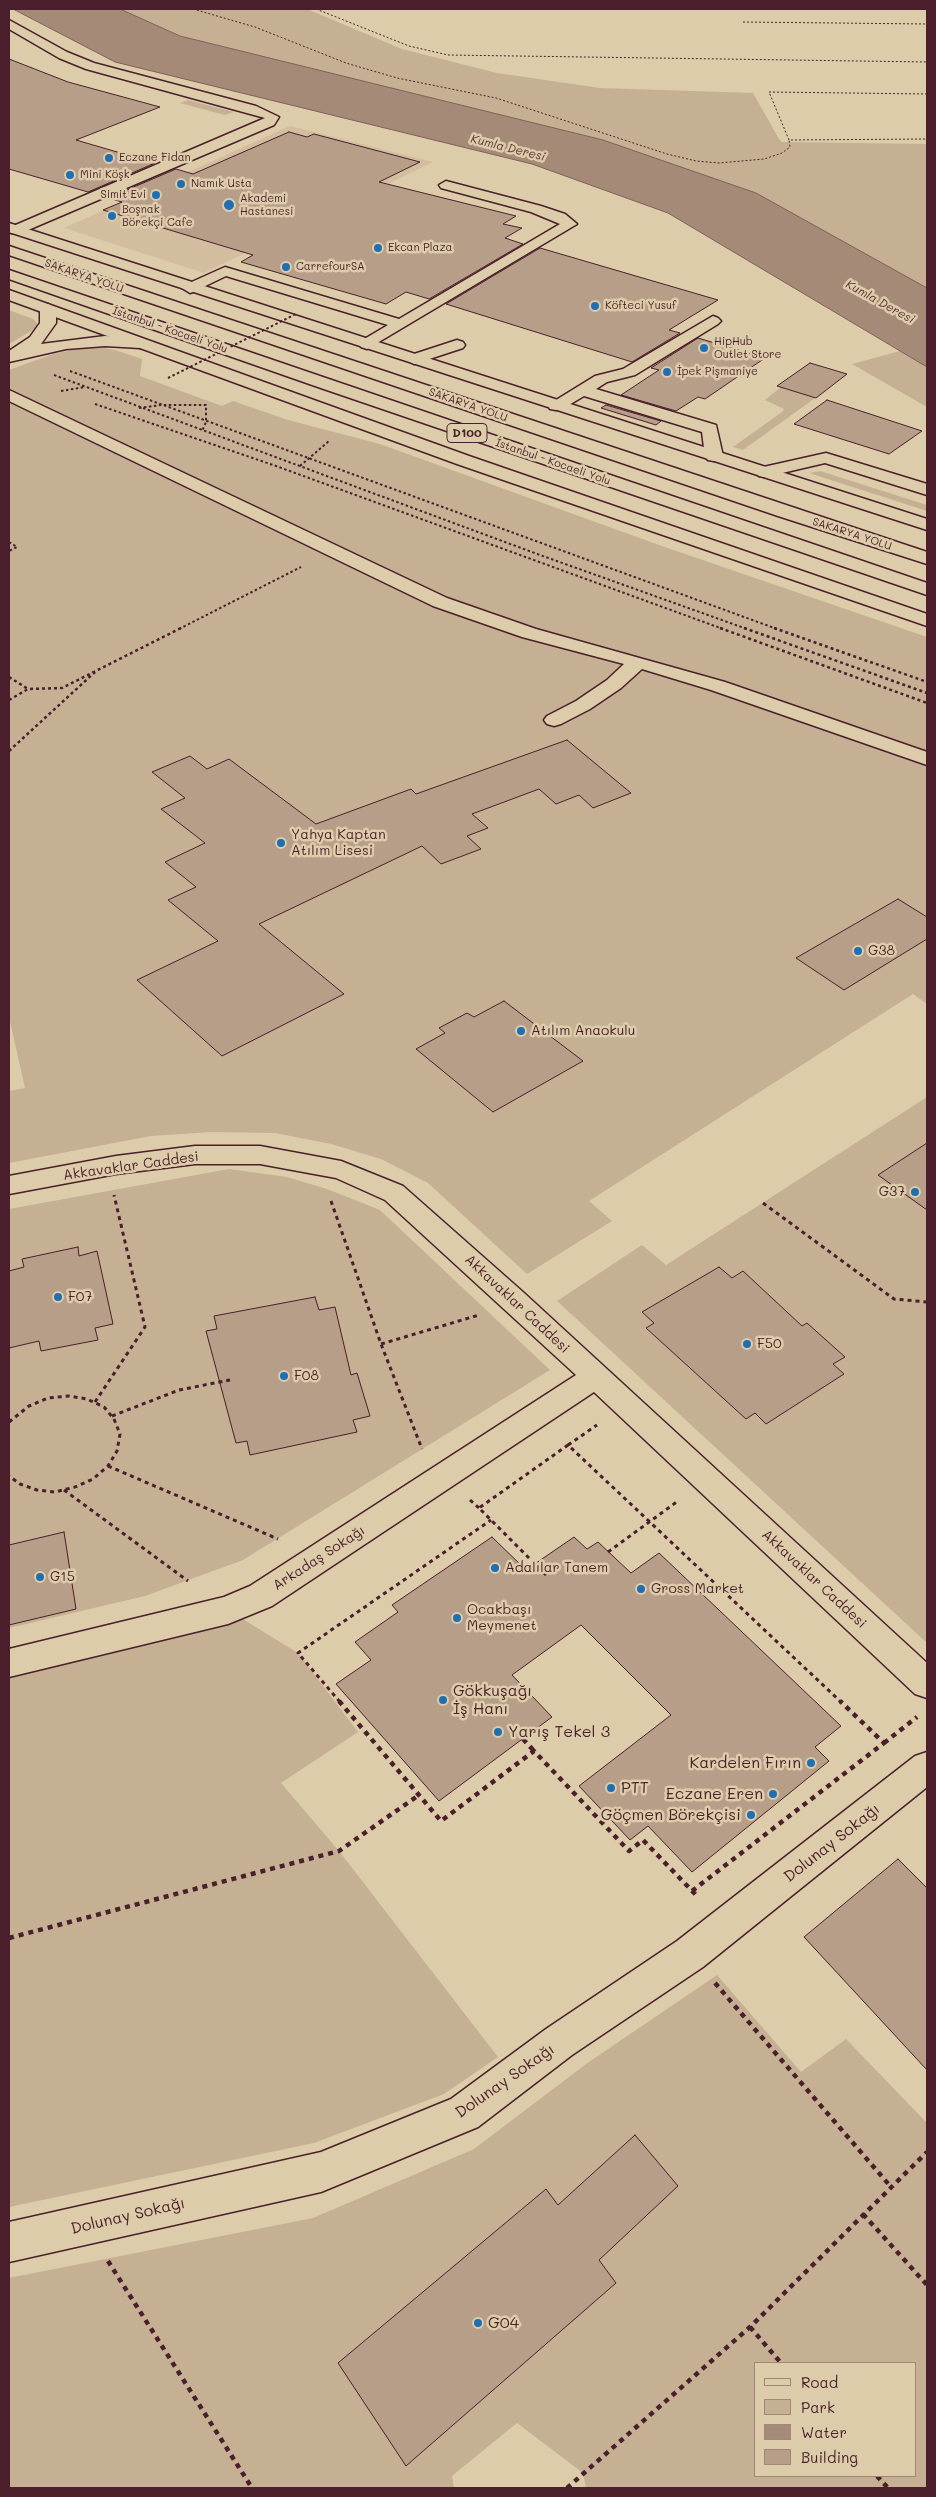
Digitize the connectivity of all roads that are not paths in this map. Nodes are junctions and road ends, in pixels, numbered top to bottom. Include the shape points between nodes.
1 (9, 24) edge
2 (446, 185) dead end
3 (12, 229) edge
4 (9, 250) edge
5 (9, 274) edge
6 (190, 288) junction
7 (9, 295) edge
8 (48, 309) junction
9 (713, 321) dead end
10 (400, 324) junction
11 (140, 343) junction
12 (367, 344) junction
13 (456, 345) dead end
14 (14, 355) edge
15 (414, 359) junction
16 (602, 379) junction
17 (324, 384) junction
18 (582, 390) junction
19 (9, 395) edge
20 (556, 405) junction
21 (710, 429) junction
22 (714, 456) junction
23 (765, 472) junction
24 (927, 490) edge
25 (927, 525) edge
26 (744, 557) junction
27 (927, 558) edge
28 (927, 589) edge
29 (927, 620) edge
30 (638, 662) junction
31 (554, 720) dead end
32 (927, 759) edge
33 (9, 1185) edge
34 (595, 1377) junction
35 (9, 1663) edge
36 (927, 1684) edge
37 (927, 1767) edge
38 (9, 2242) edge

1 - 3 main road via 90,66 251,108 273,118
2 - 10 main road via 536,209 570,224
3 - 6 main road
4 - 27 main road, SAKARYA YOLU / D100
5 - 17 main road, İstanbul - Kocaeli Yolu / D100
6 - 10 main road via 224,271
6 - 12 main road
7 - 8 main road
8 - 11 main road
8 - 14 main road via 48,323 36,340
9 - 16 main road via 629,372
10 - 12 main road
11 - 14 main road via 105,341
11 - 26 main road via 454,457
12 - 15 main road
13 - 15 main road
15 - 20 main road
16 - 18 main road
16 - 21 main road via 709,414
17 - 26 main road
17 - 28 main road, İstanbul - Kocaeli Yolu / D100
18 - 20 main road
18 - 21 main road
19 - 30 main road via 440,602 529,633
20 - 22 main road
21 - 22 main road
22 - 23 main road
23 - 24 main road via 826,458
23 - 25 main road
26 - 29 main road
30 - 31 main road via 614,684
30 - 32 main road via 718,686
33 - 34 main road, Akkavaklar Caddesi via 116,1165 195,1155 260,1155 341,1170 394,1193 513,1298
34 - 35 main road, Arkadaş Sokağı via 261,1596 228,1610
34 - 36 main road, Akkavaklar Caddesi
37 - 38 main road, Dolunay Sokağı via 690,1954 559,2042 464,2113 321,2172

